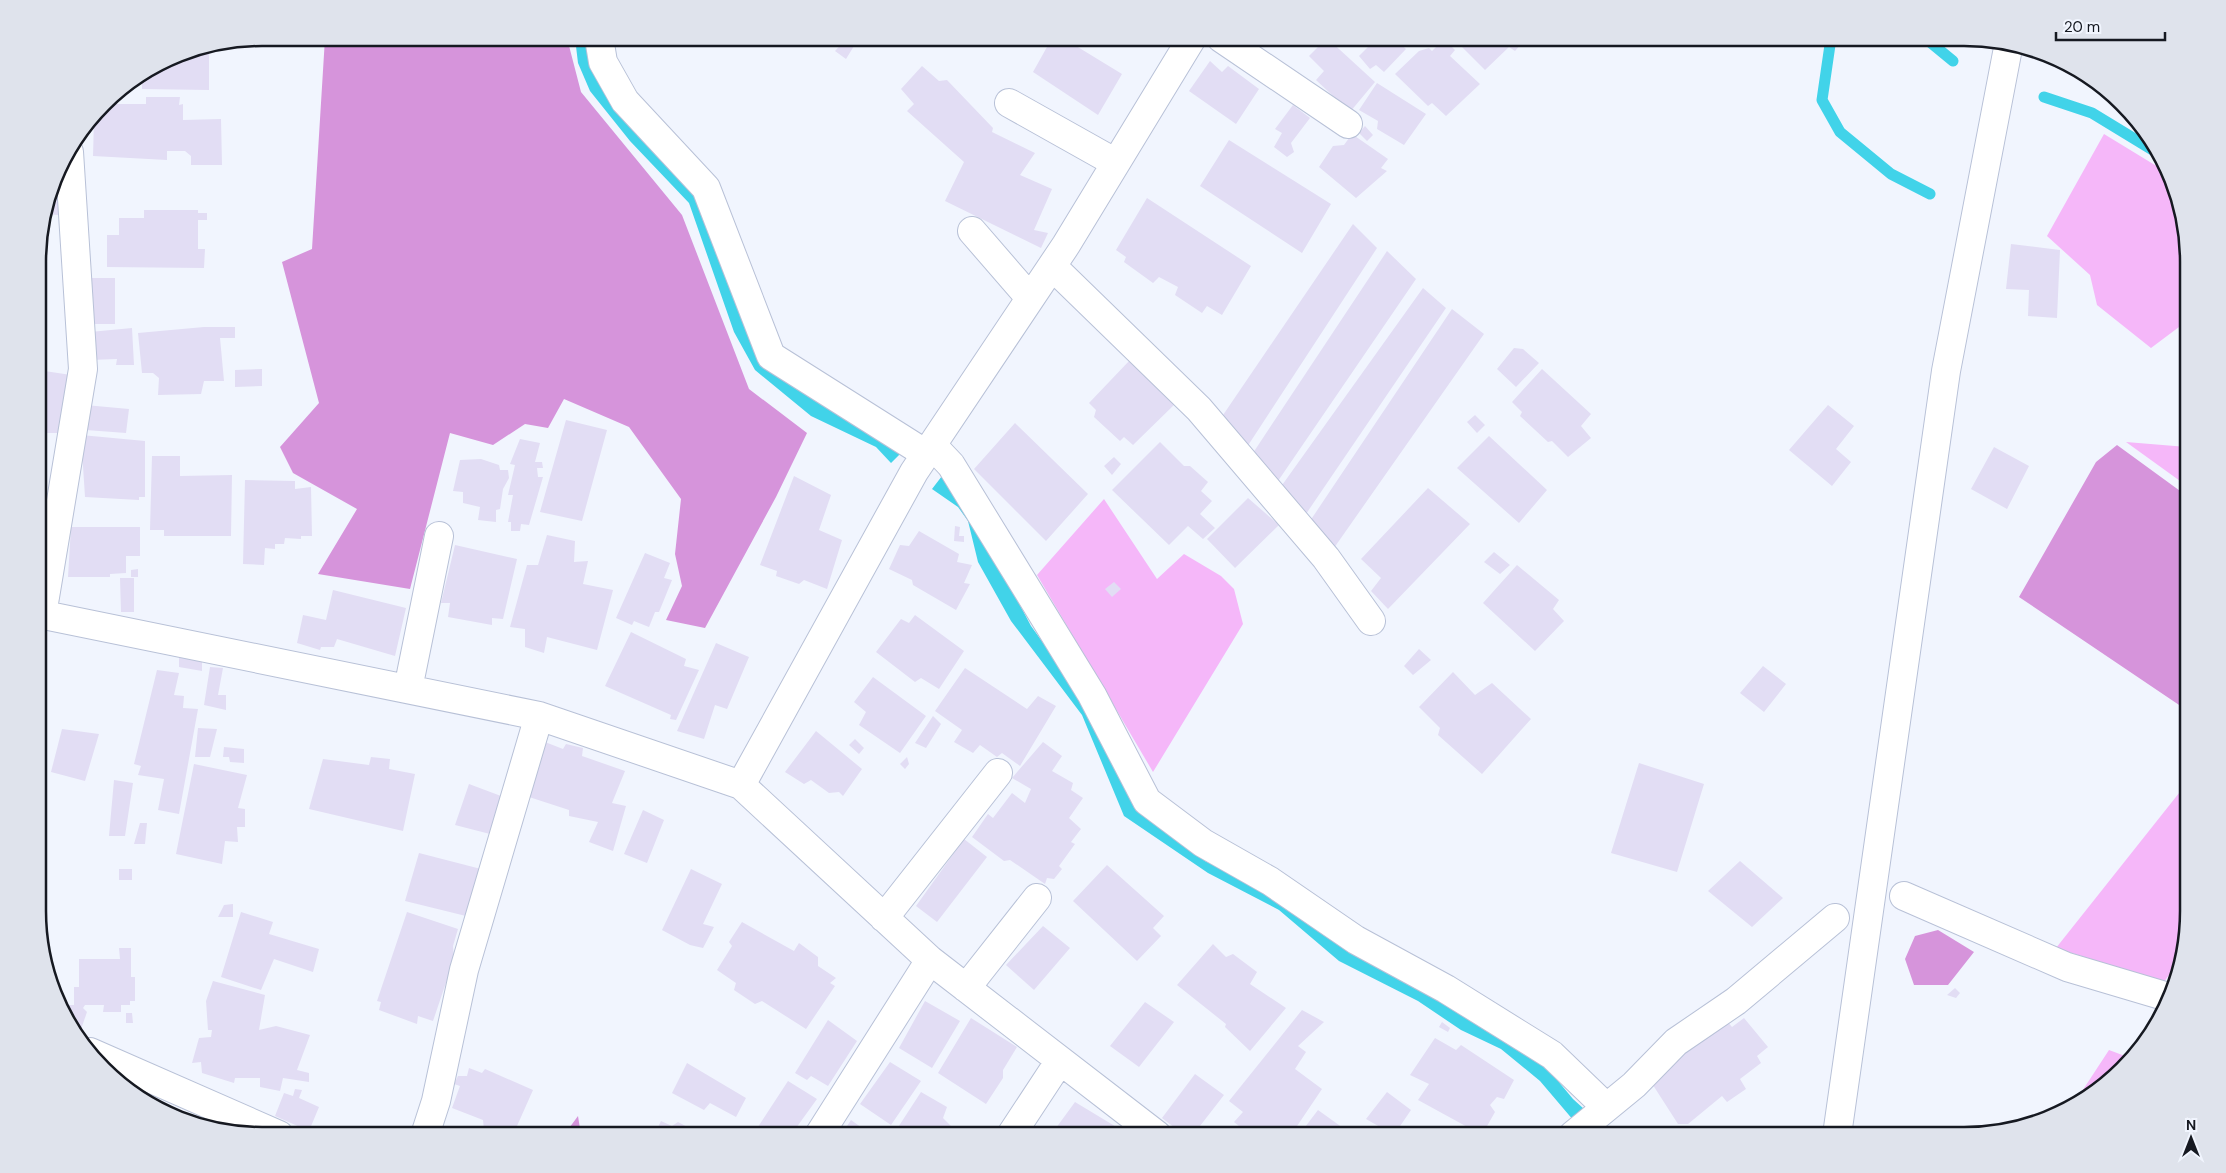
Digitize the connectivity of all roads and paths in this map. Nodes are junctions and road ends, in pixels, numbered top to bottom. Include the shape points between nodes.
1 (601, 46) edge
2 (1187, 46) edge
3 (1233, 46) edge
4 (2008, 50) edge
5 (1009, 103) dead end
6 (1348, 124) dead end
7 (1116, 164) junction
8 (70, 165) edge
9 (972, 231) dead end
10 (1052, 266) junction
11 (1030, 298) junction
12 (929, 449) junction
13 (439, 536) dead end
14 (46, 579) edge
15 (46, 615) edge
16 (1371, 621) dead end
17 (408, 689) junction
18 (539, 716) junction
19 (998, 773) dead end
20 (741, 785) junction
21 (1904, 896) dead end
22 (1037, 898) dead end
23 (884, 918) junction
24 (1835, 918) dead end
25 (930, 960) junction
26 (966, 988) junction
27 (2162, 995) edge
28 (106, 1059) edge
29 (1059, 1062) junction
30 (1606, 1107) junction
31 (258, 1127) edge
32 (428, 1127) edge
33 (824, 1127) edge
34 (1016, 1127) edge
35 (1146, 1127) edge
36 (1582, 1127) edge
37 (1838, 1127) edge

1 - 12 street via 603,62 625,101 706,188 772,356
2 - 7 street
3 - 6 street
4 - 37 street via 1946,371
5 - 7 street
7 - 10 street
8 - 14 street via 82,370
9 - 11 street
10 - 11 street
10 - 16 street via 1199,409 1326,558
11 - 12 street
12 - 20 street
12 - 30 street via 951,465 1087,686 1147,801 1203,844 1270,881 1356,940 1446,989 1552,1056
13 - 17 street
15 - 17 street
17 - 18 street
18 - 20 street
18 - 32 street via 464,970
19 - 23 street
20 - 23 street
21 - 27 street via 2067,967
22 - 26 street
23 - 25 street
24 - 30 street via 1736,1001 1676,1042 1634,1085
25 - 26 street
25 - 33 street
26 - 29 street
28 - 31 street
29 - 34 street
29 - 35 street
30 - 36 street

